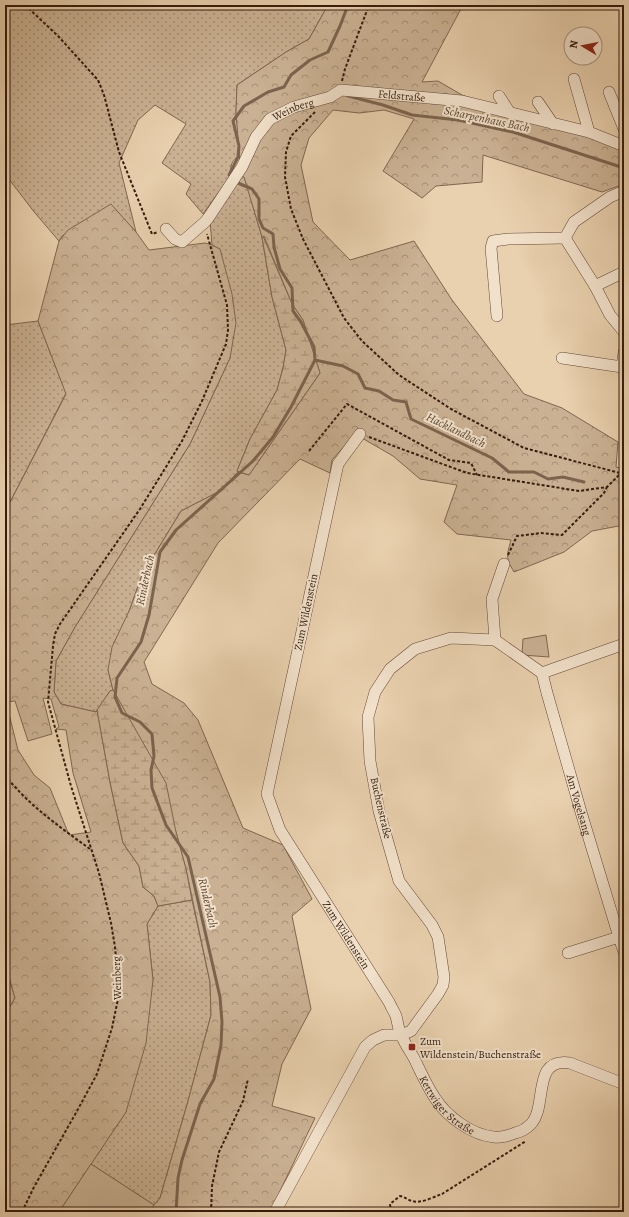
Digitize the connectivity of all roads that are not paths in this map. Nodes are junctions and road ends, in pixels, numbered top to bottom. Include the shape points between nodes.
1 (574, 78) dead end
2 (340, 90) joint
3 (609, 92) dead end
4 (499, 96) dead end
5 (538, 102) dead end
6 (510, 113) junction
7 (553, 124) junction
8 (624, 129) edge
9 (589, 132) junction
10 (624, 146) edge
11 (624, 191) edge
12 (166, 229) road end
13 (565, 238) junction
14 (624, 272) edge
15 (596, 286) junction
16 (497, 316) dead end
17 (624, 332) edge
18 (624, 352) edge
19 (562, 358) dead end
20 (360, 434) road end
21 (504, 564) road end
22 (495, 640) junction
23 (624, 644) edge
24 (542, 673) junction
25 (620, 937) junction
26 (624, 952) edge
27 (568, 953) dead end
28 (401, 1035) junction
29 (624, 1084) edge
30 (275, 1212) edge

1 - 9 street
2 - 6 street, Feldstraße via 462,102
2 - 12 street, Weinberg via 330,97 294,107 270,119 256,137 247,159 205,222 182,242 175,239
3 - 8 street
4 - 6 street
5 - 7 street
6 - 7 street, Feldstraße
7 - 9 street, Feldstraße
9 - 10 street, Feldstraße
11 - 13 street via 610,197 574,222
13 - 15 street
13 - 16 street via 493,241 491,248
14 - 15 street
15 - 17 street via 610,315
18 - 19 street via 622,367
20 - 28 street, Zum Wildenstein via 338,464 268,794 280,830 389,1002
21 - 22 street via 492,599
22 - 24 street
22 - 28 street, Buchenstraße via 451,638 415,649 390,669 375,692 368,717 370,761 379,810 399,881 438,937 444,977 438,994 411,1031
23 - 24 street
24 - 25 street, Am Vogelsang
25 - 26 street, Am Vogelsang
25 - 27 street
28 - 29 street, Kettwiger Straße via 435,1099 470,1129 494,1137 506,1137 531,1124 538,1106 544,1076 555,1064 570,1063
28 - 30 street via 384,1035 365,1047

